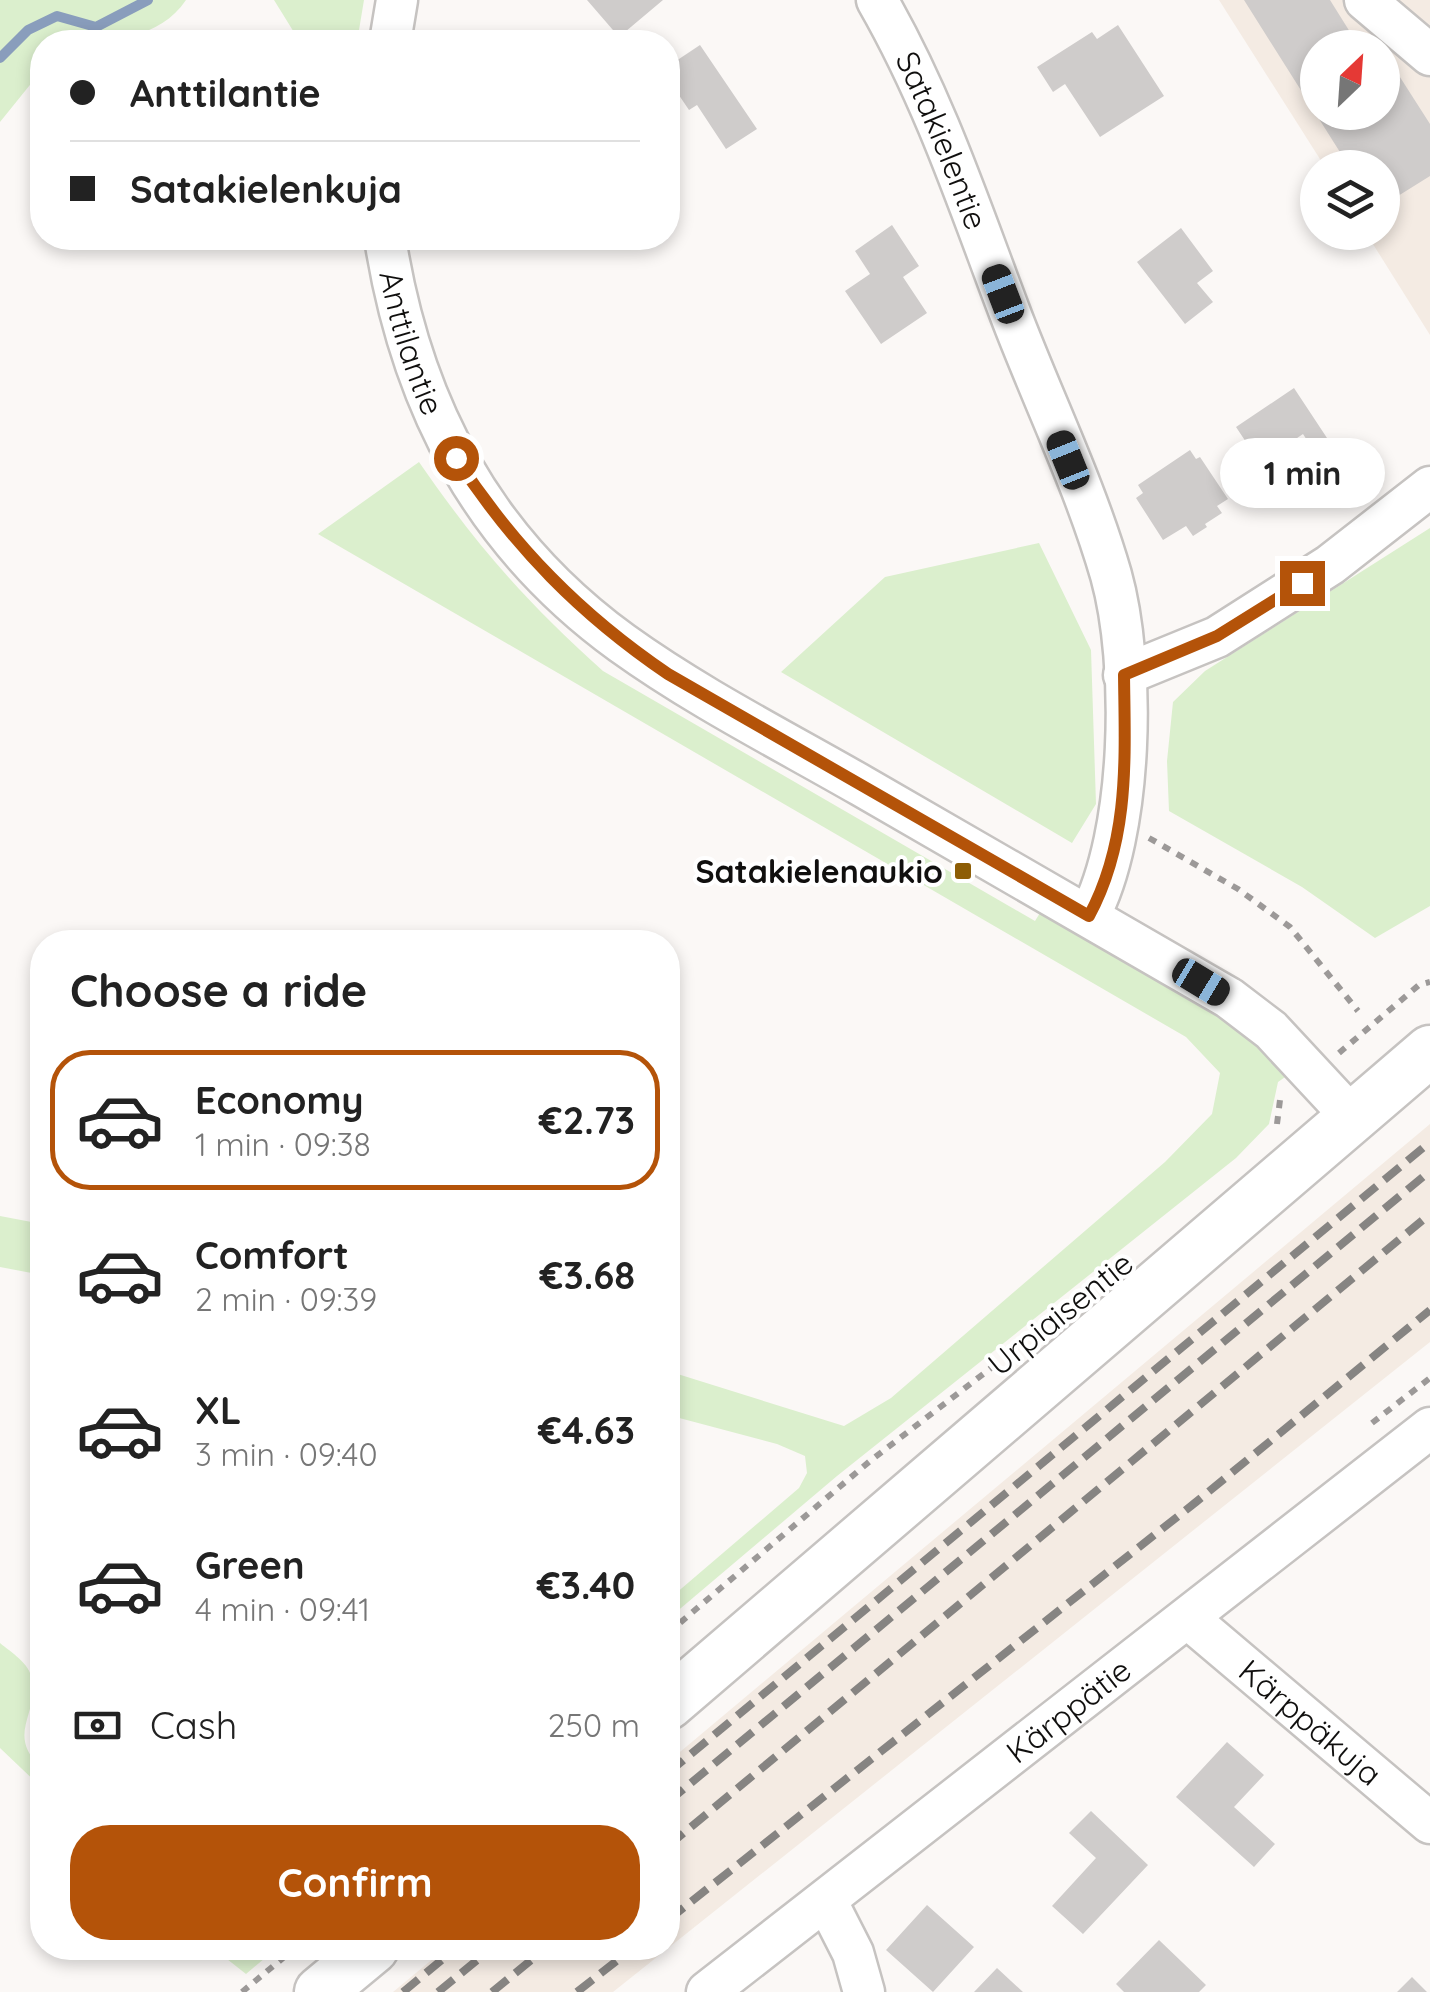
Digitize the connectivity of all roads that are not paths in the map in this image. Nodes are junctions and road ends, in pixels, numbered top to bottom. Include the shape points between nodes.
1 (397, 0) edge
2 (877, 0) edge
3 (1365, 0) edge
4 (392, 30) edge
5 (1430, 55) edge
6 (386, 250) edge
7 (1430, 486) edge
8 (1124, 675) junction
9 (1089, 916) junction
10 (1430, 1051) edge
11 (1351, 1116) junction
12 (1430, 1428) edge
13 (1190, 1620) junction
14 (680, 1694) edge
15 (1430, 1824) edge
16 (826, 1900) junction
17 (359, 1960) edge
18 (320, 1992) edge
19 (707, 1992) edge
20 (864, 1992) edge

1 - 4 street
2 - 8 street, Satakielentie via 946,134 1094,523 1112,580
3 - 5 street
6 - 9 street, Anttilantie via 404,341 435,418 488,507 576,606 668,674
7 - 8 street via 1330,565 1217,636
8 - 9 street, Satakielentie via 1122,822
9 - 11 street, Anttilantie via 1271,1030
10 - 11 main road, Urpiaisentie
11 - 14 main road, Urpiaisentie
12 - 13 street, Kärppätie
13 - 15 street, Kärppäkuja
13 - 16 street, Kärppätie
16 - 19 street, Kärppätie
16 - 20 street
17 - 18 main road

